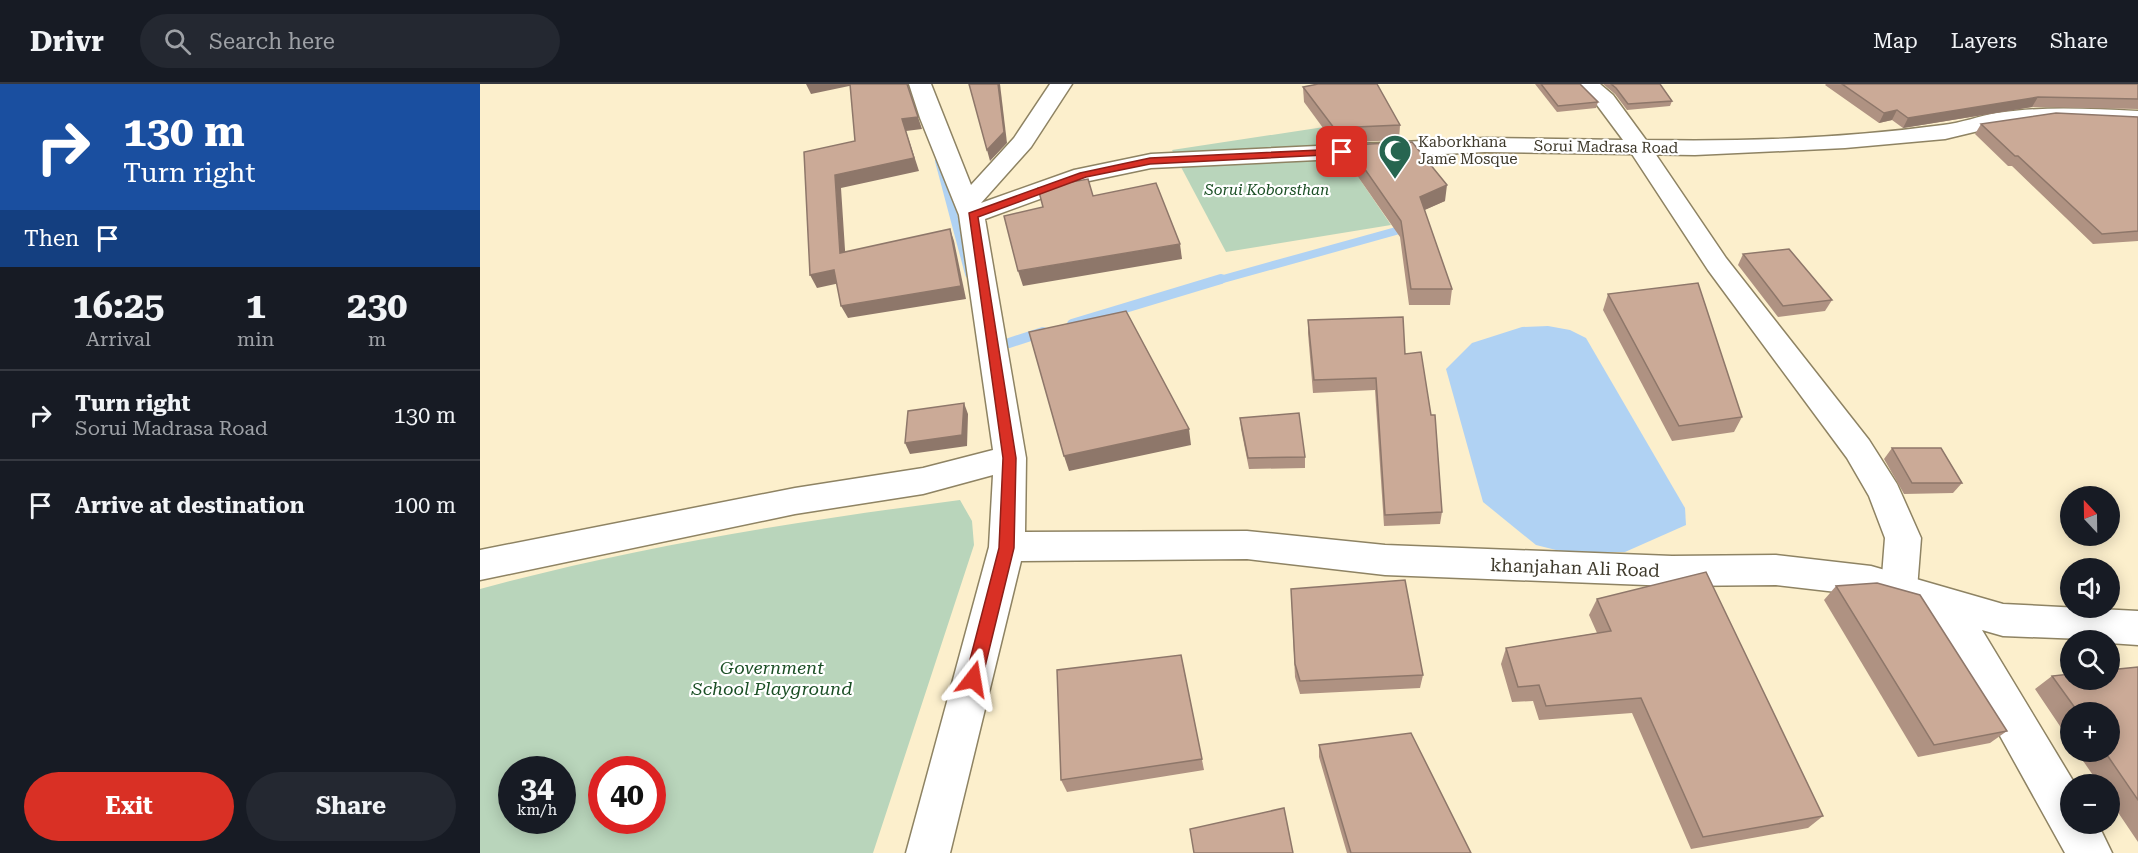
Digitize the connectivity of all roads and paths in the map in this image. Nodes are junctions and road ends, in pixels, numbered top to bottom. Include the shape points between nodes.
1 (920, 84) edge
2 (1061, 84) edge
3 (1587, 84) edge
4 (2138, 118) edge
5 (1641, 148) junction
6 (970, 209) junction
7 (1010, 458) junction
8 (1006, 548) junction
9 (480, 565) edge
10 (1899, 590) junction
11 (1946, 604) junction
12 (2138, 628) edge
13 (2060, 801) edge
14 (2079, 834) edge
15 (928, 853) edge
16 (2090, 853) edge

1 - 6 street
2 - 6 street via 1023,142
3 - 5 street via 1605,100
4 - 5 street, Sorui Madrasa Road via 2049,114 1995,120 1946,132 1845,141
5 - 6 street, Sorui Madrasa Road via 1485,145 1150,161 1083,175
5 - 10 street via 1717,264 1858,449 1885,493 1903,538
6 - 7 street
7 - 8 street
7 - 9 street via 922,481 795,501
8 - 10 street, khanjahan Ali Road via 1247,544 1385,560 1672,572 1776,570 1871,581
8 - 15 street
10 - 11 street, khanjahan Ali Road
11 - 12 street, khanjahan Ali Road via 2003,620
11 - 13 street
14 - 16 street

